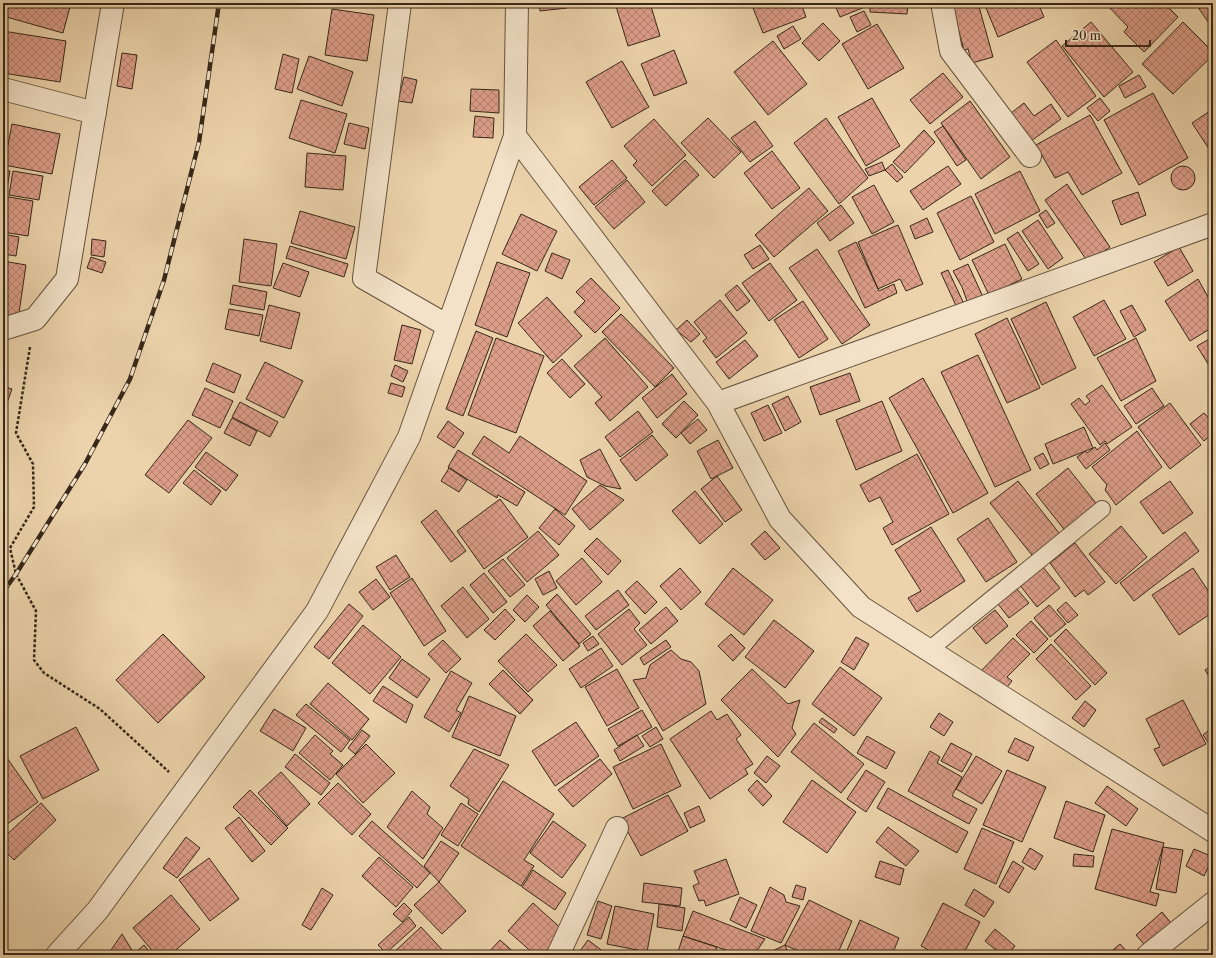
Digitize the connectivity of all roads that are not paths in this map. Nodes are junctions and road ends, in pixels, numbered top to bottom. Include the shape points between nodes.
1 (113, 3) edge
2 (400, 3) edge
3 (517, 3) edge
4 (942, 3) edge
5 (3, 89) edge
6 (95, 112) junction
7 (515, 136) junction
8 (1030, 156) dead end
9 (1213, 224) edge
10 (448, 326) junction
11 (3, 329) edge
12 (718, 403) junction
13 (1102, 509) dead end
14 (929, 650) junction
15 (617, 828) dead end
16 (1213, 831) edge
17 (1213, 903) edge
18 (57, 955) edge
19 (558, 955) edge
20 (1148, 955) edge

1 - 6 street
2 - 10 street via 364,278
3 - 7 street
4 - 8 street via 951,51
5 - 6 street
6 - 11 street via 66,279 35,319
7 - 10 street
7 - 12 street
9 - 12 street
10 - 18 street via 409,437 317,610 97,911
12 - 14 street via 780,519 861,607
13 - 14 lane
14 - 16 street
15 - 19 street
17 - 20 street

